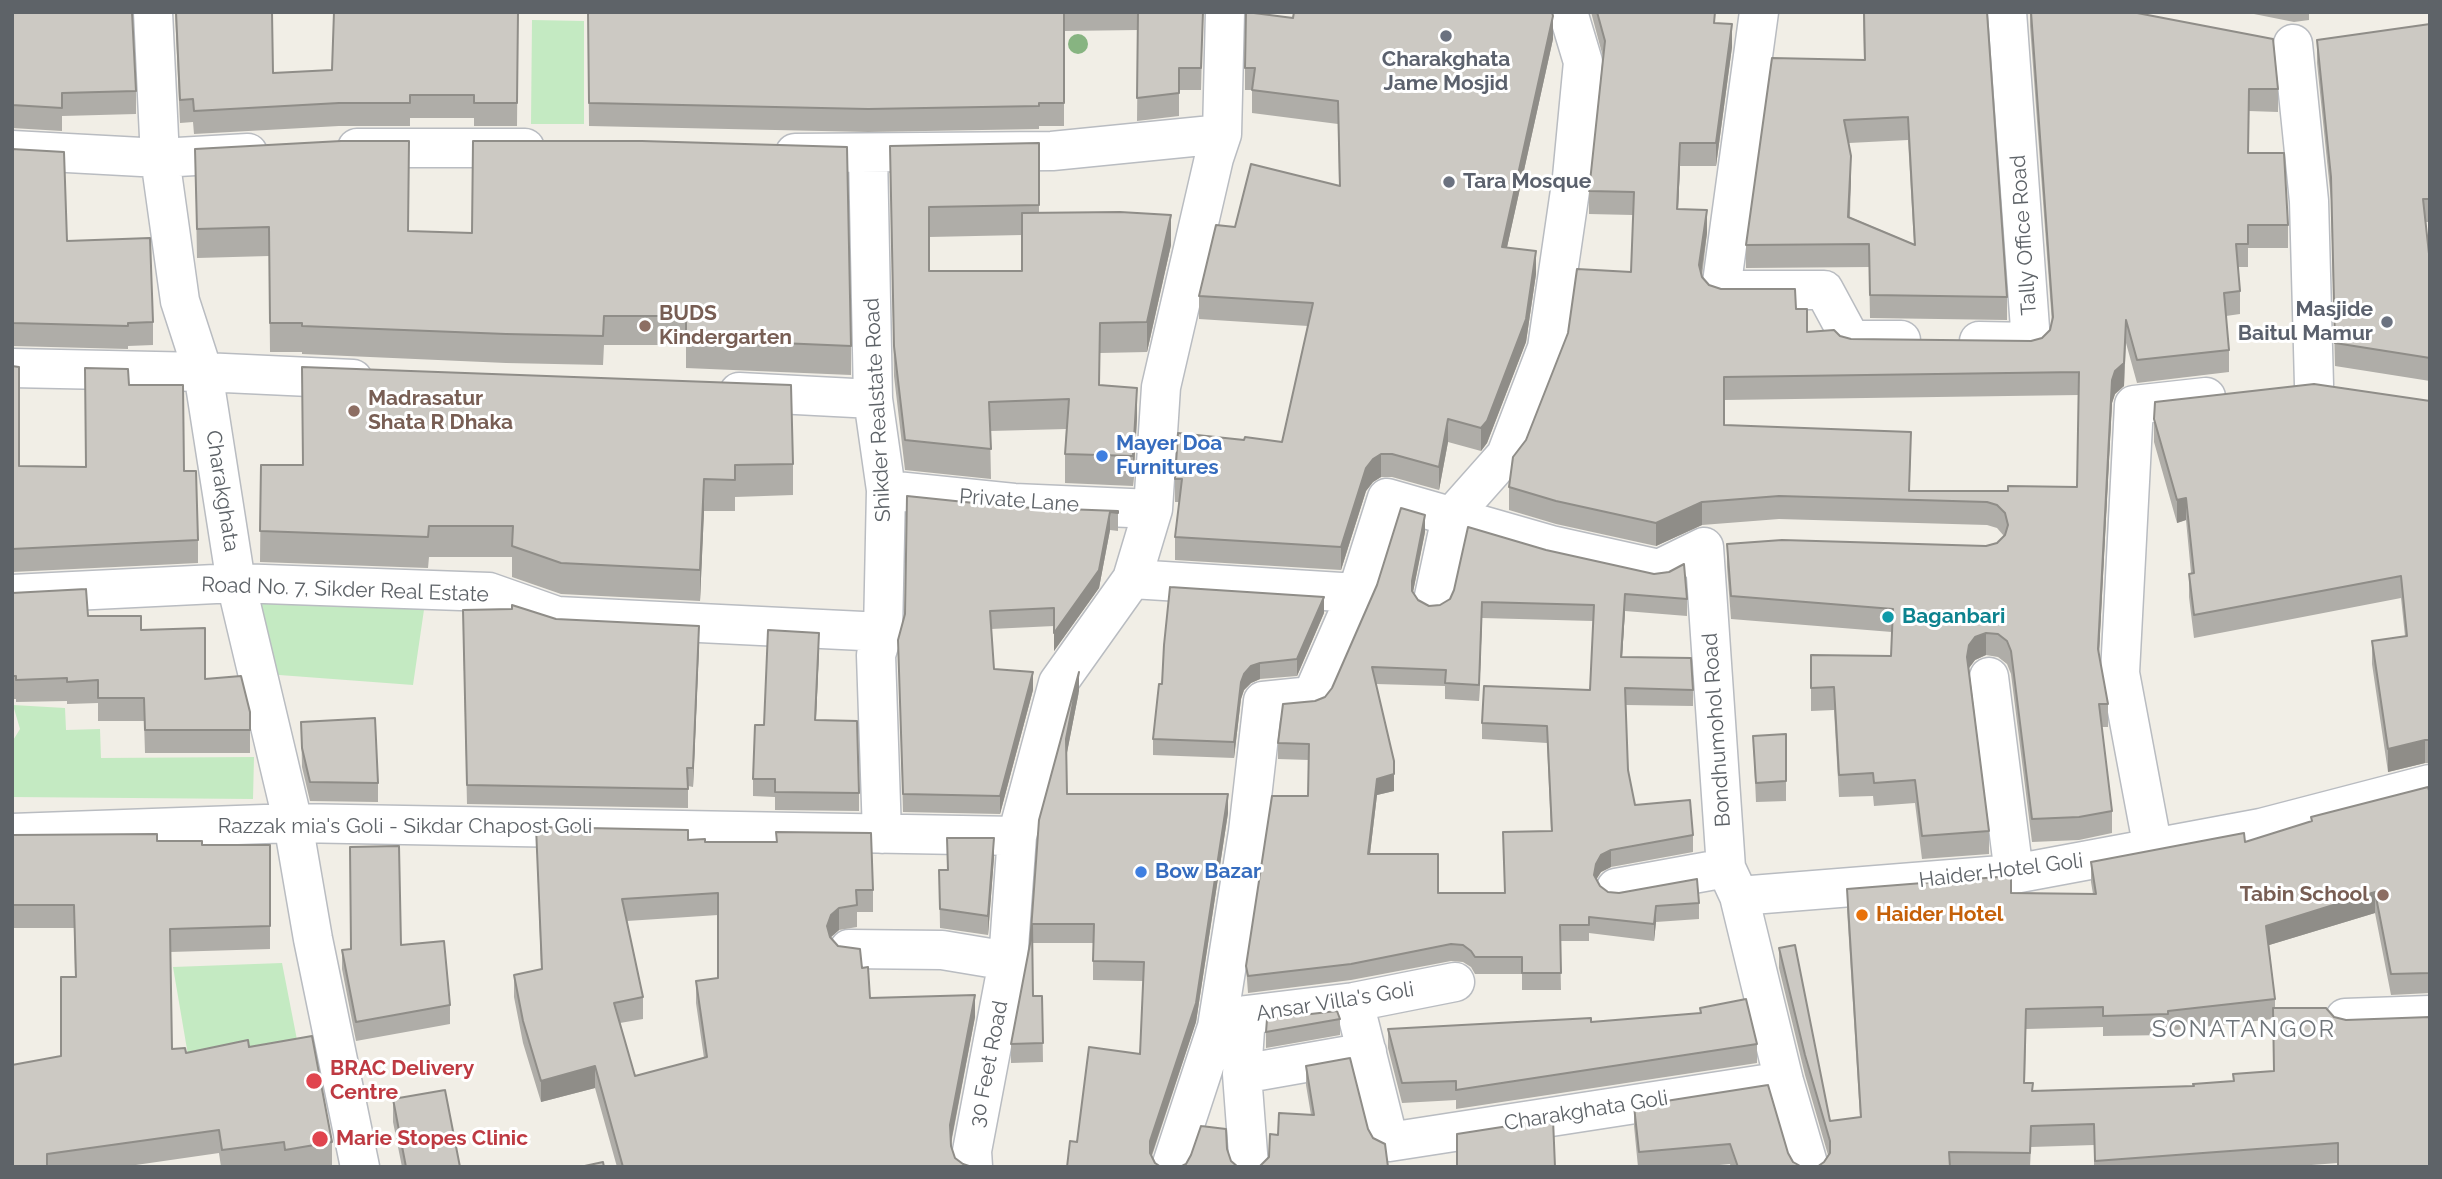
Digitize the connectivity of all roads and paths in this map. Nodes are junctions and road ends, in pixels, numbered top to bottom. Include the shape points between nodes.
1 (153, 12) edge
2 (1224, 12) edge
3 (1568, 12) edge
4 (1759, 12) edge
5 (2007, 12) edge
6 (2254, 36) edge
7 (1222, 134) junction
8 (556, 148) edge
9 (326, 149) edge
10 (12, 150) edge
11 (285, 151) edge
12 (759, 152) edge
13 (868, 154) junction
14 (160, 158) junction
15 (12, 368) edge
16 (203, 372) junction
17 (381, 380) edge
18 (709, 391) edge
19 (2352, 391) edge
20 (2245, 393) edge
21 (873, 399) junction
22 (886, 491) junction
23 (1153, 509) junction
24 (1451, 517) junction
25 (1742, 544) edge
26 (1704, 547) junction
27 (1132, 579) junction
28 (236, 583) junction
29 (1357, 593) junction
30 (12, 594) edge
31 (1433, 601) dead end
32 (883, 632) junction
33 (1989, 677) dead end
34 (2430, 784) edge
35 (293, 823) junction
36 (12, 833) edge
37 (882, 834) junction
38 (1017, 836) junction
39 (2153, 849) junction
40 (2014, 874) junction
41 (1733, 882) junction
42 (1616, 888) dead end
43 (849, 949) edge
44 (1009, 961) junction
45 (1455, 982) dead end
46 (1354, 1002) junction
47 (2430, 1015) edge
48 (2346, 1018) edge
49 (1232, 1021) junction
50 (1367, 1052) junction
51 (1241, 1074) junction
52 (1784, 1081) junction
53 (1387, 1139) edge
54 (360, 1167) edge
55 (973, 1167) edge
56 (1171, 1167) edge
57 (1250, 1167) edge
58 (1809, 1167) edge

1 - 14 street, Charakghata
2 - 7 street, 30 Feet Road
3 - 24 street via 1583,62 1547,348 1506,454
4 - 5 street, Tally Office Road via 1721,290 1824,290 1851,340 2031,342
6 - 19 street via 2306,42 2309,201 2300,386
7 - 13 street via 1052,150
7 - 23 street, 30 Feet Road via 1161,387
8 - 9 street
10 - 14 street
11 - 14 street
12 - 13 street
13 - 21 street, Shikder Realstate Road
14 - 16 street, Charakghata via 180,301
15 - 16 street
16 - 17 street
16 - 28 street, Charakghata
18 - 21 street
20 - 39 street via 2134,405 2120,673
21 - 22 street, Shikder Realstate Road
22 - 23 street, Private Lane
22 - 32 street, Shikder Realstate Road
23 - 27 street, 30 Feet Road
24 - 26 street via 1659,569
24 - 29 street via 1387,498
24 - 31 street
25 - 26 street
26 - 41 street, Bondhumohol Road
27 - 29 street
27 - 38 street, 30 Feet Road via 1058,683
28 - 30 street, Road No. 7, Sikder Real Estate
28 - 32 street, Road No. 7, Sikder Real Estate via 489,592 557,616
28 - 35 street, Charakghata
29 - 49 street via 1312,696 1262,701
32 - 37 street, Shikder Realstate Road via 876,655
33 - 40 street
34 - 39 street, Haider Hotel Goli via 2261,828
35 - 36 street, Razzak mia's Goli - Sikdar Chapost Goli
35 - 37 street, Razzak mia's Goli - Sikdar Chapost Goli
35 - 54 street, Charakghata
37 - 38 street, Razzak mia's Goli - Sikdar Chapost Goli
38 - 44 street, 30 Feet Road
39 - 40 street, Haider Hotel Goli
40 - 41 street, Haider Hotel Goli
41 - 42 street
41 - 52 street, Bondhumohol Road
43 - 44 street via 942,950
44 - 55 street, 30 Feet Road via 972,1151
45 - 46 street, Ansar Villa's Goli
46 - 49 street, Ansar Villa's Goli
46 - 50 street
47 - 48 street
49 - 51 street
49 - 56 street
50 - 51 street
50 - 53 street
51 - 57 street
52 - 53 street, Charakghata Goli
52 - 58 street, Bondhumohol Road

